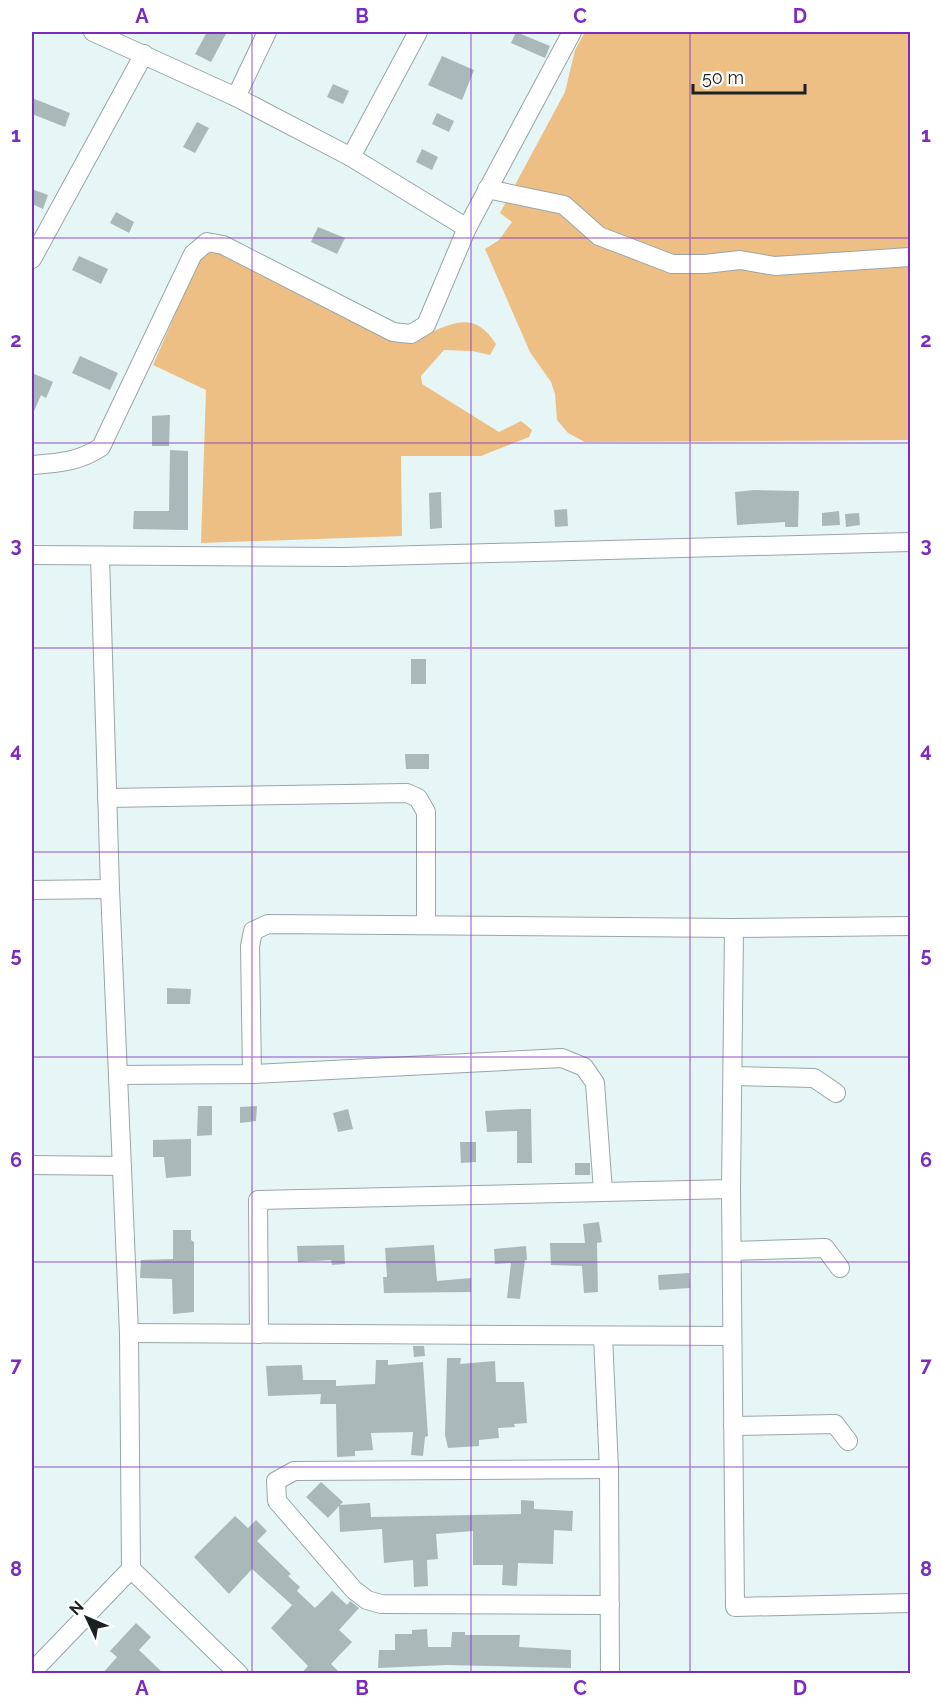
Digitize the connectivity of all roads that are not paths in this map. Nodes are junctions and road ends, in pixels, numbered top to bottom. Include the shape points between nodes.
1 (93, 32) edge
2 (267, 32) edge
3 (418, 32) edge
4 (572, 32) edge
5 (144, 54) junction
6 (236, 97) junction
7 (351, 157) junction
8 (488, 189) junction
9 (467, 228) junction
10 (910, 257) edge
11 (32, 259) edge
12 (32, 465) edge
13 (910, 542) edge
14 (32, 555) edge
15 (100, 557) junction
16 (107, 798) junction
17 (110, 889) junction
18 (32, 890) edge
19 (426, 923) junction
20 (910, 926) edge
21 (734, 928) junction
22 (252, 1074) junction
23 (118, 1075) junction
24 (734, 1076) junction
25 (837, 1093) dead end
26 (32, 1165) edge
27 (122, 1166) junction
28 (731, 1190) junction
29 (603, 1191) junction
30 (732, 1251) junction
31 (840, 1268) dead end
32 (129, 1333) junction
33 (259, 1334) junction
34 (603, 1336) junction
35 (732, 1336) junction
36 (733, 1426) junction
37 (848, 1441) dead end
38 (609, 1469) junction
39 (130, 1569) junction
40 (910, 1603) edge
41 (610, 1605) junction
42 (32, 1672) edge
43 (239, 1674) edge
44 (610, 1674) edge

1 - 5 street
2 - 6 street
3 - 7 street
4 - 8 street
5 - 6 street
5 - 11 street
6 - 7 street
7 - 9 street
8 - 9 street
8 - 10 street via 564,205 599,236 672,264 740,260 775,266
9 - 12 street via 426,325 411,334 393,333 223,245 207,242 193,254 101,447 87,457 64,463
13 - 15 street via 344,556
14 - 15 street
15 - 16 street
16 - 17 street
16 - 19 street via 406,793 418,798 426,812
17 - 18 street
17 - 23 street
19 - 21 street
19 - 22 street via 268,924 253,931
20 - 21 street
21 - 24 street
22 - 23 street
22 - 29 street via 562,1058 584,1067 596,1083
23 - 27 street
24 - 25 street via 814,1078
24 - 28 street
26 - 27 street
27 - 32 street
28 - 29 street
28 - 30 street
29 - 33 street via 258,1200
30 - 31 street via 825,1248
30 - 35 street
32 - 33 street
32 - 39 street
33 - 34 street
34 - 35 street
34 - 38 street
35 - 36 street
36 - 37 street via 835,1424
36 - 40 street via 735,1608
38 - 41 street
38 - 41 street via 294,1471 276,1481 277,1501 367,1600 381,1604
39 - 42 street
39 - 43 street
41 - 44 street

